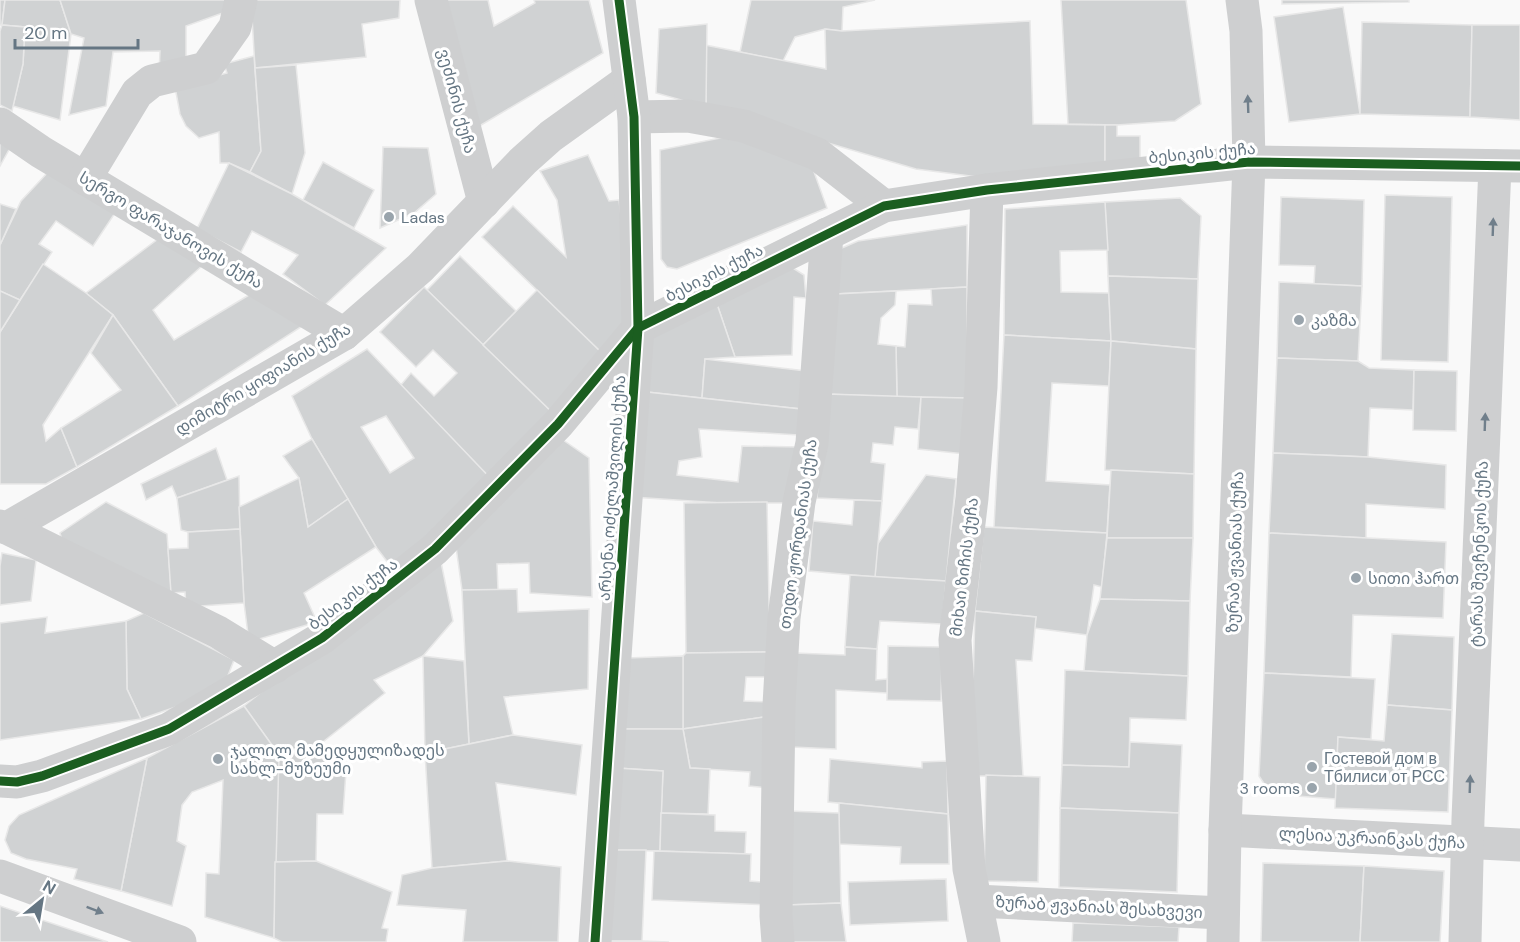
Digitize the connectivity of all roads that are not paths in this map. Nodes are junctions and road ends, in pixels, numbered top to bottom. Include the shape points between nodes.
1 (241, 0) edge
2 (431, 0) edge
3 (619, 0) edge
4 (1242, 0) edge
5 (629, 80) junction
6 (634, 117) junction
7 (0, 124) edge
8 (1249, 162) junction
9 (1508, 166) edge
10 (85, 179) junction
11 (987, 190) junction
12 (484, 202) junction
13 (884, 206) junction
14 (827, 234) junction
15 (638, 328) junction
16 (344, 334) junction
17 (3, 527) edge
18 (275, 667) junction
19 (0, 782) edge
20 (1225, 830) junction
21 (1468, 843) junction
22 (1520, 845) edge
23 (0, 876) edge
24 (976, 901) junction
25 (1223, 928) edge
26 (180, 942) edge
27 (595, 942) edge
28 (778, 942) edge
29 (984, 942) edge
30 (1465, 942) edge

1 - 10 street via 235,27 206,68 152,81 137,93
2 - 12 street, ვეძინის ქუჩა
3 - 5 street, არსენა ოძელაშვილის ქუჩა
8 -> 4 street, ზურაბ ჟვანიას ქუჩა
5 - 6 street, არსენა ოძელაშვილის ქუჩა
5 - 12 street, დიმიტრი ყიფიანის ქუჩა via 551,136
6 - 13 street via 688,116 744,126 817,154
6 - 15 street, არსენა ოძელაშვილის ქუჩა
7 - 10 street, სერგო ფარაჯანოვის ქუჩა
8 - 9 street, ბესიკის ქუჩა
8 - 11 street, ბესიკის ქუჩა
8 - 20 street, ზურაბ ჟვანიას ქუჩა
21 -> 9 street, ტარას შევჩენკოს ქუჩა
10 - 16 street, სერგო ფარაჯანოვის ქუჩა
11 - 13 street, ბესიკის ქუჩა
11 - 24 street, მიხაი ზიჩის ქუჩა via 980,398 955,640 969,869
12 - 16 street, დიმიტრი ყიფიანის ქუჩა via 420,267
13 - 14 street, ბესიკის ქუჩა
14 - 15 street, ბესიკის ქუჩა
14 - 28 street, თედო ჟორდანიას ქუჩა via 812,443 784,618 779,705
15 - 18 street, ბესიკის ქუჩა via 558,424 435,549 322,638
15 - 27 street, არსენა ოძელაშვილის ქუჩა
16 - 17 street, დიმიტრი ყიფიანის ქუჩა
17 - 18 street, დიმიტრი ყიფიანის ქუჩა via 218,632
18 - 19 street, ბესიკის ქუჩა via 169,729 42,776
20 - 21 street, ლესია უკრაინკას ქუჩა
20 - 25 street, ზურაბ ჟვანიას ქუჩა
21 - 22 street, ლესია უკრაინკას ქუჩა
21 - 30 street, ტარას შევჩენკოს ქუჩა
23 -> 26 street
24 - 25 street, ზურაბ ჟვანიას შესახვევი
24 - 29 street, მიხაი ზიჩის ქუჩა

